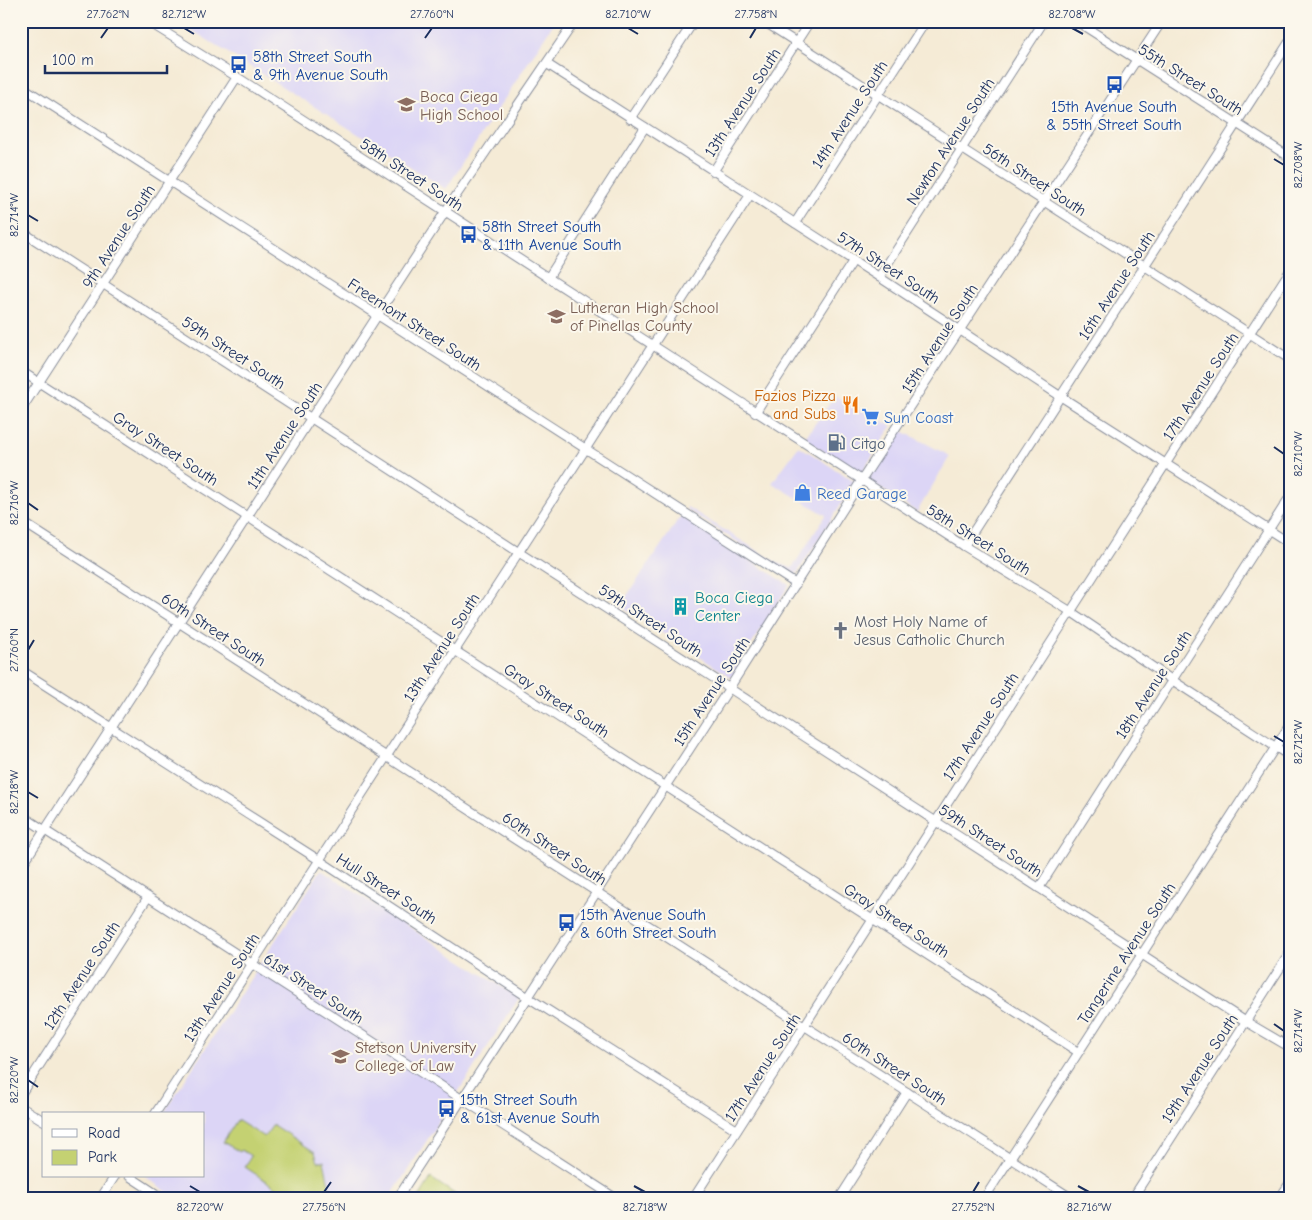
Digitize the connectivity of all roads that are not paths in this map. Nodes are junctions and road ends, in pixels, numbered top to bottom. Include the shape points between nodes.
1 (147, 21) edge
2 (575, 21) edge
3 (694, 21) edge
4 (764, 21) edge
5 (810, 21) edge
6 (926, 21) edge
7 (1044, 21) edge
8 (1076, 21) edge
9 (1162, 21) edge
10 (1291, 39) edge
11 (796, 42) junction
12 (1136, 61) junction
13 (547, 64) junction
14 (237, 77) junction
15 (21, 86) edge
16 (878, 95) junction
17 (630, 119) junction
18 (1236, 124) junction
19 (644, 127) junction
20 (961, 148) junction
21 (1291, 158) edge
22 (713, 172) junction
23 (169, 182) junction
24 (750, 195) junction
25 (1045, 202) junction
26 (445, 212) junction
27 (794, 223) junction
28 (21, 231) edge
29 (853, 260) junction
30 (1144, 266) junction
31 (1291, 269) edge
32 (879, 277) junction
33 (548, 278) junction
34 (103, 284) junction
35 (377, 316) junction
36 (961, 330) junction
37 (1250, 334) junction
38 (651, 346) junction
39 (1291, 360) edge
40 (21, 371) edge
41 (39, 382) junction
42 (1060, 396) junction
43 (21, 410) edge
44 (755, 412) junction
45 (311, 418) junction
46 (584, 449) junction
47 (1165, 464) junction
48 (861, 481) junction
49 (1291, 495) edge
50 (247, 517) junction
51 (21, 521) edge
52 (1269, 529) junction
53 (1291, 544) edge
54 (964, 546) junction
55 (519, 551) junction
56 (796, 584) junction
57 (1070, 611) junction
58 (179, 623) junction
59 (455, 651) junction
60 (21, 670) edge
61 (1172, 680) junction
62 (730, 688) junction
63 (1291, 722) edge
64 (111, 728) junction
65 (1275, 747) junction
66 (386, 757) junction
67 (1291, 757) edge
68 (665, 786) junction
69 (21, 815) edge
70 (935, 821) junction
71 (45, 831) junction
72 (319, 860) junction
73 (21, 868) edge
74 (1039, 888) junction
75 (597, 892) junction
76 (148, 897) junction
77 (872, 920) junction
78 (1291, 951) edge
79 (1142, 954) junction
80 (252, 964) junction
81 (529, 998) junction
82 (1245, 1021) junction
83 (805, 1025) junction
84 (1291, 1048) edge
85 (1078, 1052) junction
86 (907, 1092) junction
87 (21, 1094) edge
88 (462, 1100) junction
89 (21, 1107) edge
90 (156, 1112) edge
91 (42, 1120) edge
92 (738, 1130) junction
93 (1010, 1158) junction
94 (114, 1178) edge
95 (133, 1178) edge
96 (1290, 1186) edge
97 (100, 1199) edge
98 (164, 1199) edge
99 (397, 1199) edge
100 (617, 1199) edge
101 (693, 1199) edge
102 (839, 1199) edge
103 (984, 1199) edge
104 (1074, 1199) edge
105 (1132, 1199) edge
106 (1279, 1199) edge

1 - 14 street, 58th Street South
2 - 13 street, 11th Avenue South
3 - 17 street
4 - 11 street, 56th Street South
5 - 11 street, 13th Avenue South
6 - 16 street, 14th Avenue South
7 - 20 street, Newton Avenue South
8 - 12 street, 55th Street South
9 - 12 street, 15th Avenue South
10 - 18 street, 16th Avenue South
11 - 16 street, 56th Street South
11 - 22 street, 13th Avenue South
12 - 18 street, 55th Street South
12 - 25 street, 15th Avenue South
13 - 17 street, 57th Street South
13 - 26 street, 11th Avenue South
14 - 23 street, 9th Avenue South
14 - 26 street, 58th Street South
15 - 23 street, Freemont Street South
16 - 20 street, 56th Street South
16 - 27 street, 14th Avenue South
17 - 19 street, 57th Street South
18 - 21 street, 55th Street South
18 - 30 street, 16th Avenue South
19 - 22 street, 57th Street South
19 - 33 street
20 - 25 street, 56th Street South
20 - 32 street, Newton Avenue South
22 - 24 street, 57th Street South
23 - 34 street, 9th Avenue South
23 - 35 street, Freemont Street South
24 - 27 street, 57th Street South
24 - 38 street, 13th Avenue South
25 - 30 street, 56th Street South
25 - 36 street, 15th Avenue South
26 - 33 street, 58th Street South
26 - 35 street, 11th Avenue South
27 - 29 street, 57th Street South
28 - 34 street, 59th Street South
29 - 32 street, 57th Street South
29 - 44 street
30 - 37 street, 56th Street South
30 - 42 street, 16th Avenue South
31 - 37 street, 17th Avenue South
32 - 36 street, 57th Street South
33 - 38 street, 58th Street South
34 - 41 street, 9th Avenue South
34 - 45 street, 59th Street South
35 - 45 street, 11th Avenue South
35 - 46 street, Freemont Street South
36 - 42 street, 57th Street South
36 - 48 street, 15th Avenue South
37 - 39 street, 56th Street South
37 - 47 street, 17th Avenue South
38 - 44 street, 58th Street South
38 - 46 street, 13th Avenue South
40 - 41 street, Gray Street South
41 - 43 street, 9th Avenue South
41 - 50 street, Gray Street South
42 - 47 street, 57th Street South
42 - 54 street, 16th Avenue South
44 - 48 street, 58th Street South
45 - 50 street, 11th Avenue South
45 - 55 street, 59th Street South
46 - 55 street, 13th Avenue South
46 - 56 street, Freemont Street South
47 - 52 street, 57th Street South
47 - 57 street, 17th Avenue South
48 - 54 street, 58th Street South
48 - 56 street, 15th Avenue South
49 - 52 street, 18th Avenue South
50 - 58 street, 11th Avenue South
50 - 59 street, Gray Street South
51 - 58 street, 60th Street South
52 - 53 street, 57th Street South
52 - 61 street, 18th Avenue South
54 - 57 street, 58th Street South
55 - 59 street, 13th Avenue South
55 - 62 street, 59th Street South
56 - 62 street, 15th Avenue South
57 - 61 street, 58th Street South
57 - 70 street, 17th Avenue South
58 - 64 street, 11th Avenue South
58 - 66 street, 60th Street South
59 - 66 street, 13th Avenue South
59 - 68 street, Gray Street South
60 - 64 street, Hull Street South
61 - 65 street, 58th Street South
61 - 74 street, 18th Avenue South
62 - 68 street, 15th Avenue South
62 - 70 street, 59th Street South
63 - 65 street, Tangerine Avenue South
64 - 71 street, 11th Avenue South
64 - 72 street, Hull Street South
65 - 67 street, 58th Street South
65 - 79 street, Tangerine Avenue South
66 - 72 street, 13th Avenue South
66 - 75 street, 60th Street South
68 - 75 street, 15th Avenue South
68 - 77 street, Gray Street South
69 - 71 street, 61st Street South
70 - 74 street, 59th Street South
70 - 77 street, 17th Avenue South
71 - 73 street, 11th Avenue South
71 - 76 street, 61st Street South
72 - 80 street, 13th Avenue South
72 - 81 street, Hull Street South
74 - 79 street, 59th Street South
75 - 81 street, 15th Avenue South
75 - 83 street, 60th Street South
76 - 80 street, 61st Street South
76 - 87 street, 12th Avenue South
77 - 83 street, 17th Avenue South
77 - 85 street, Gray Street South
78 - 82 street, 19th Avenue South
79 - 82 street, 59th Street South
79 - 85 street, Tangerine Avenue South
80 - 88 street, 61st Street South
80 - 90 street, 13th Avenue South
81 - 88 street, 15th Avenue South
81 - 92 street, Hull Street South
82 - 84 street, 59th Street South
82 - 105 street, 19th Avenue South
83 - 86 street, 60th Street South
83 - 92 street, 17th Avenue South
85 - 93 street, Tangerine Avenue South
86 - 93 street, 60th Street South
86 - 102 street
88 - 99 street, 15th Avenue South
88 - 100 street, 61st Street South
89 - 91 street
92 - 101 street, 17th Avenue South
93 - 103 street, Tangerine Avenue South
93 - 104 street, 60th Street South
94 - 97 street
95 - 98 street
96 - 106 street

